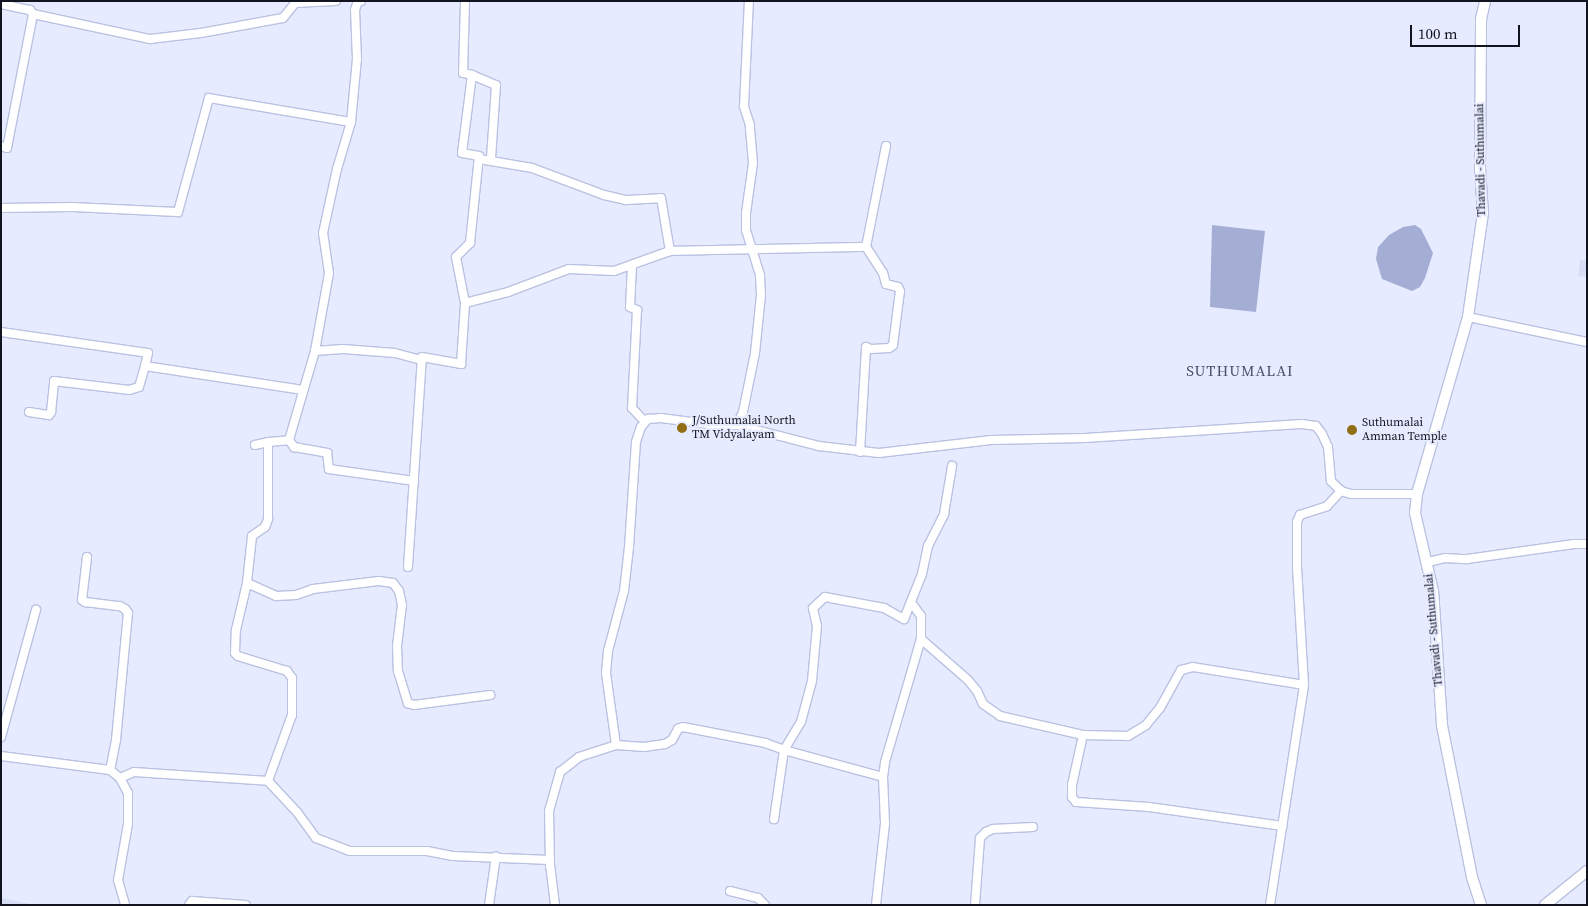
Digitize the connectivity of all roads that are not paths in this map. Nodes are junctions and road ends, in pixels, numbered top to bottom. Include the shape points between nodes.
1 (336, 1) edge
2 (359, 1) edge
3 (465, 1) edge
4 (749, 1) edge
5 (1485, 1) edge
6 (1, 4) edge
7 (33, 14) junction
8 (472, 75) junction
9 (350, 122) junction
10 (1, 146) edge
11 (886, 146) dead end
12 (478, 158) junction
13 (491, 160) junction
14 (1, 208) edge
15 (866, 246) junction
16 (751, 249) junction
17 (670, 251) junction
18 (632, 265) junction
19 (465, 303) junction
20 (1468, 317) junction
21 (1, 332) edge
22 (1587, 342) edge
23 (315, 351) junction
24 (422, 360) junction
25 (146, 366) junction
26 (303, 390) junction
27 (29, 412) dead end
28 (646, 422) junction
29 (737, 425) junction
30 (289, 440) junction
31 (268, 442) junction
32 (255, 445) dead end
33 (860, 452) junction
34 (952, 466) dead end
35 (414, 481) junction
36 (1341, 491) junction
37 (1417, 494) junction
38 (1587, 544) edge
39 (86, 557) dead end
40 (1428, 562) junction
41 (408, 567) dead end
42 (247, 583) junction
43 (911, 602) junction
44 (36, 610) dead end
45 (922, 638) junction
46 (1304, 685) junction
47 (490, 695) dead end
48 (1084, 735) junction
49 (1, 737) edge
50 (616, 745) junction
51 (784, 750) junction
52 (1, 756) edge
53 (110, 770) junction
54 (883, 777) junction
55 (120, 778) junction
56 (268, 781) junction
57 (774, 819) dead end
58 (1283, 826) junction
59 (1033, 827) dead end
60 (496, 856) junction
61 (550, 860) junction
62 (1587, 871) edge
63 (730, 891) dead end
64 (125, 905) edge
65 (189, 905) edge
66 (246, 905) edge
67 (489, 905) edge
68 (555, 905) edge
69 (765, 905) edge
70 (876, 905) edge
71 (975, 905) edge
72 (1270, 905) edge
73 (1481, 905) edge
74 (1545, 905) edge

1 - 7 street via 295,3 283,18 150,39
2 - 9 street via 354,10 357,59
3 - 8 street via 463,73
4 - 16 street via 744,106 753,143 746,213
5 - 20 main road, Thavadi - Suthumalai via 1481,19 1480,168 1483,213
6 - 7 street via 30,10
7 - 10 street via 7,148
8 - 12 street via 462,153
8 - 13 street via 496,85
9 - 14 street via 209,98 178,212
9 - 23 street via 323,233 329,274
11 - 15 street
12 - 13 street
12 - 19 street via 470,242 456,257
13 - 17 street via 532,168 626,200 660,198
15 - 16 street
15 - 33 street via 886,284 898,287 900,291 893,345 890,348 866,347
16 - 17 street
16 - 29 street via 760,275 761,295 755,353 743,412
17 - 18 street
18 - 19 street via 614,271 569,270 508,292
18 - 28 street via 630,307 637,310 632,408
19 - 24 street via 461,364 422,357
20 - 22 street
20 - 37 main road, Thavadi - Suthumalai
21 - 25 street via 148,353
23 - 24 street via 395,352
23 - 26 street
24 - 35 street
25 - 26 street
25 - 27 street via 140,387 129,390 54,381 49,415
26 - 30 street
28 - 29 street via 661,418
28 - 50 street via 636,442 624,591 606,673
29 - 33 street via 819,446
30 - 31 street
30 - 35 street via 294,447 327,453 330,469
31 - 32 street
31 - 42 street via 268,519 265,526 252,536
33 - 36 street via 924,449 991,440 1085,438 1302,424 1316,426 1322,434 1328,447 1331,481
34 - 43 street via 944,514 928,546
35 - 41 street
36 - 37 street via 1351,494
36 - 46 street via 1327,506 1300,515 1297,522 1296,567
37 - 40 main road, Thavadi - Suthumalai via 1417,530
38 - 40 street
39 - 53 street via 82,600 120,606 128,613 116,740
40 - 73 main road, Thavadi - Suthumalai via 1442,724 1472,877
42 - 47 street via 276,596 296,595 313,589 393,583 399,591 402,606 398,670 408,703 414,705
42 - 56 street via 234,654 287,671 292,678 292,714
43 - 45 street via 921,616
43 - 51 street via 904,618 884,608 825,597 814,608 817,626 812,681 800,722
44 - 49 street
45 - 48 street via 968,680 983,704 1000,716
45 - 54 street
46 - 48 street via 1193,667 1182,670 1160,708 1146,724 1128,736
46 - 58 street
48 - 58 street via 1072,785 1072,797 1076,802 1149,807
50 - 51 street via 644,747 665,744 672,740 678,729 684,727 766,743
50 - 61 street via 579,757 560,772 549,811
51 - 54 street
51 - 57 street
52 - 53 street
53 - 55 street
54 - 70 street via 885,823
55 - 56 street via 134,772
55 - 64 street via 128,794 128,824 118,880
56 - 60 street via 316,838 350,851 427,851 453,856
58 - 72 street
59 - 71 street via 993,829 980,838
60 - 61 street
60 - 67 street
61 - 68 street
62 - 74 main road
63 - 69 street via 758,898
65 - 66 street via 192,901

